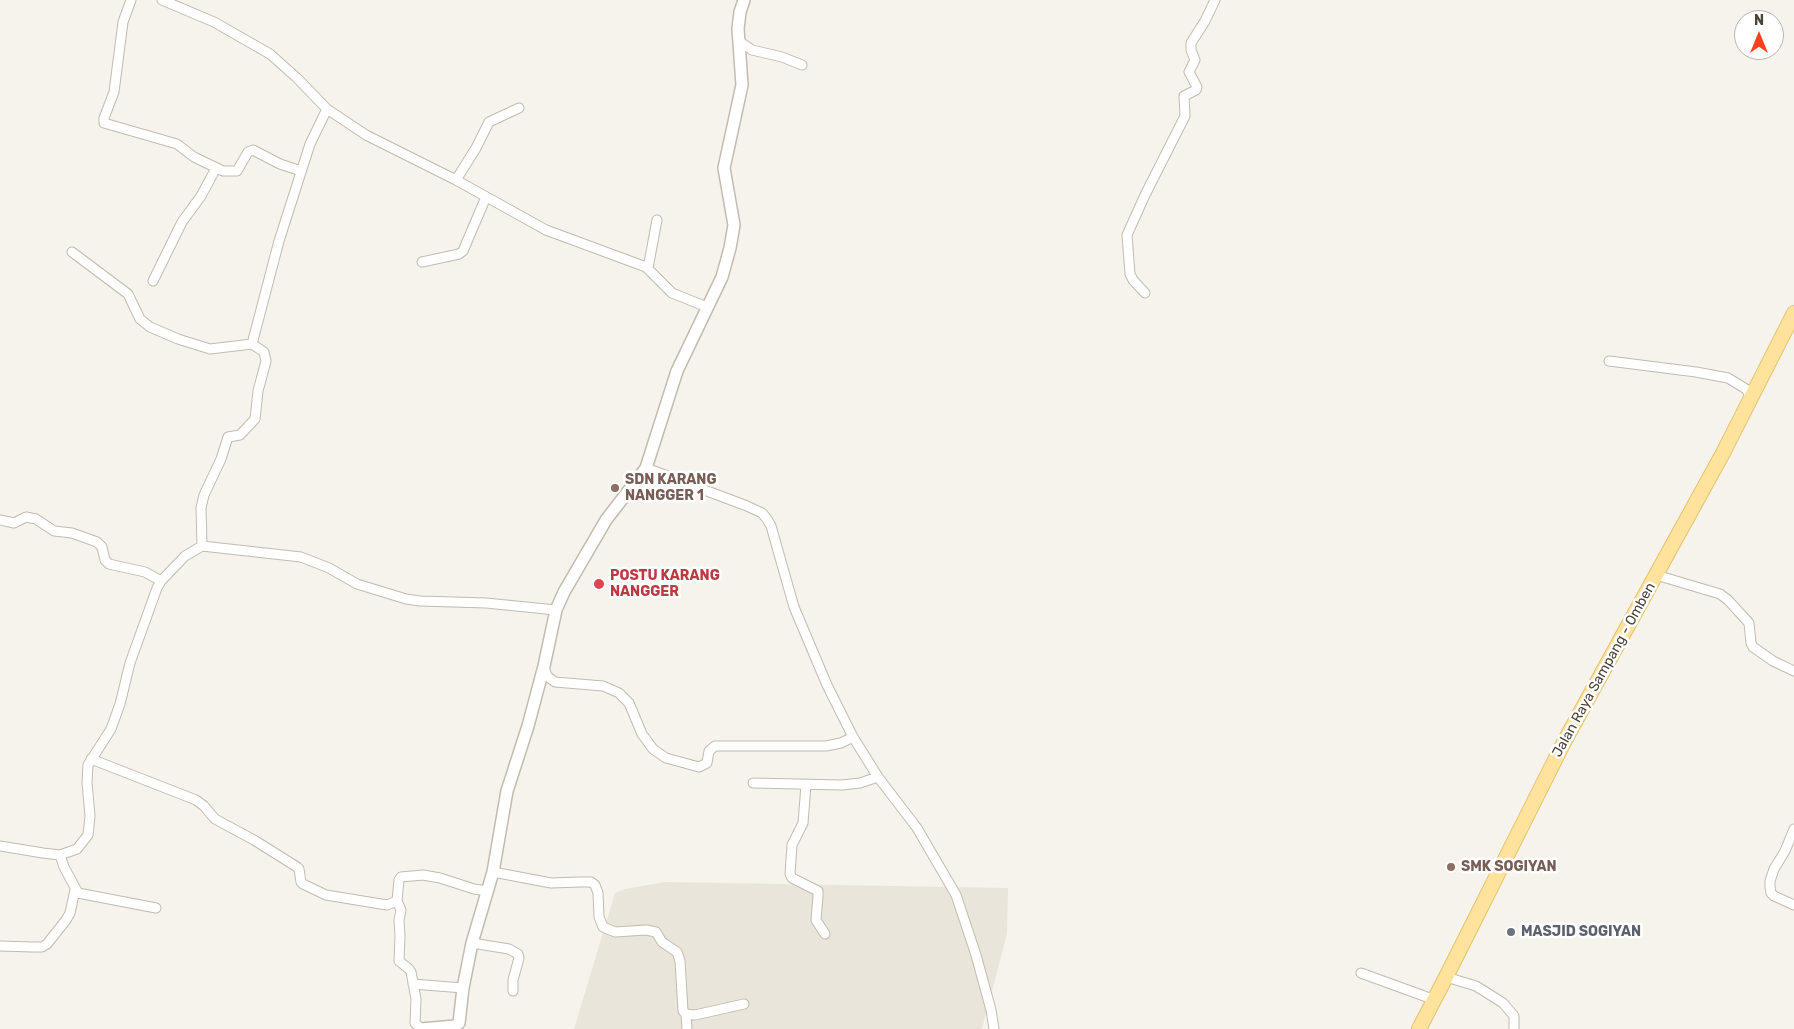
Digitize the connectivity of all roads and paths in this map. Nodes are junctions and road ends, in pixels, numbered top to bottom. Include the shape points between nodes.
1 (131, 0) edge
2 (162, 0) edge
3 (744, 0) edge
4 (1215, 0) edge
5 (739, 41) junction
6 (802, 65) dead end
7 (519, 108) dead end
8 (327, 109) junction
9 (216, 168) junction
10 (301, 171) junction
11 (456, 180) junction
12 (486, 197) junction
13 (657, 220) dead end
14 (72, 252) dead end
15 (422, 262) dead end
16 (648, 268) junction
17 (153, 281) dead end
18 (1145, 293) dead end
19 (707, 307) junction
20 (1794, 313) edge
21 (252, 344) junction
22 (1609, 361) dead end
23 (1751, 397) junction
24 (646, 468) junction
25 (0, 520) edge
26 (202, 546) junction
27 (1656, 575) junction
28 (161, 581) junction
29 (556, 610) junction
30 (544, 666) junction
31 (1794, 671) edge
32 (853, 737) junction
33 (91, 759) junction
34 (878, 777) junction
35 (754, 783) dead end
36 (806, 785) junction
37 (1794, 830) edge
38 (0, 846) edge
39 (60, 854) junction
40 (493, 872) junction
41 (75, 890) junction
42 (487, 891) junction
43 (397, 901) junction
44 (1794, 904) edge
45 (156, 908) dead end
46 (825, 934) dead end
47 (472, 942) junction
48 (0, 946) edge
49 (1361, 974) dead end
50 (1446, 977) junction
51 (413, 984) junction
52 (463, 988) junction
53 (513, 991) dead end
54 (1435, 1000) junction
55 (744, 1004) dead end
56 (686, 1014) junction
57 (459, 1027) edge
58 (421, 1029) edge
59 (687, 1029) edge
60 (994, 1029) edge
61 (1419, 1029) edge
62 (1514, 1029) edge

1 - 9 street via 123,22 114,92 103,121 177,144
2 - 8 street via 214,22 270,54
3 - 5 street via 738,20
4 - 18 street via 1191,43 1196,60 1189,72 1197,88 1184,96 1185,116 1127,235 1130,274
5 - 6 street via 752,50 782,56
5 - 19 street via 742,85 724,168 734,220 722,277
7 - 11 street via 489,122
8 - 10 street
8 - 11 street via 366,135
9 - 10 street via 237,171 252,150
9 - 17 street via 202,196 182,222
10 - 21 street
11 - 12 street
12 - 15 street via 463,251
12 - 16 street via 546,230
13 - 16 street
14 - 21 street via 128,294 140,318 150,327 210,349
16 - 19 street via 672,293
19 - 24 street via 677,371
20 - 23 main road, Jalan Raya Sampang - Omben
21 - 26 street via 266,356 258,391 257,416 240,435 226,439 221,459 202,501
22 - 23 street via 1728,378 1746,389
23 - 27 main road, Jalan Raya Sampang - Omben
24 - 29 street via 606,520
24 - 32 street via 755,510 767,519 794,607
25 - 28 street via 14,523 26,517 36,519 54,531 72,533 97,542 109,564 145,572
26 - 28 street via 185,556
26 - 29 street via 301,557 357,584 420,601 493,603
27 - 31 street via 1720,594 1750,623 1753,647
27 - 50 main road, Jalan Raya Sampang - Omben via 1551,767
28 - 33 street via 141,630 111,728
29 - 30 street
30 - 32 street via 547,676 555,682 603,686 619,693 630,703 642,734 653,749 666,758 700,767 707,763 709,751 715,746 826,746
30 - 40 street via 507,791
32 - 34 street
33 - 39 street via 88,765 88,835 77,849
33 - 43 street via 196,800 215,819 297,866 301,882 316,891 382,904
34 - 36 street via 842,786
34 - 60 street via 917,828 956,895 976,955
35 - 36 street
36 - 46 street via 803,823 792,845 790,874 818,891 816,920
37 - 44 street via 1770,880 1771,893
38 - 39 street
39 - 41 street
40 - 42 street
40 - 56 street via 552,883 591,882 598,892 599,917 603,927 615,932 656,932 662,942 677,952 683,1012
41 - 45 street
41 - 48 street via 70,913 47,944 42,947
42 - 43 street via 428,875 405,876 399,880
42 - 47 street
43 - 51 street via 401,910 398,920 399,961 409,969
47 - 52 street
47 - 53 street via 509,949 518,954
49 - 54 street
50 - 54 main road, Jalan Raya Sampang - Omben
50 - 62 street via 1476,986 1503,1003 1514,1016
51 - 52 street
51 - 58 street via 415,1023
52 - 57 street
54 - 61 main road, Jalan Raya Sampang - Omben
55 - 56 street via 695,1015
56 - 59 street
57 - 58 street

